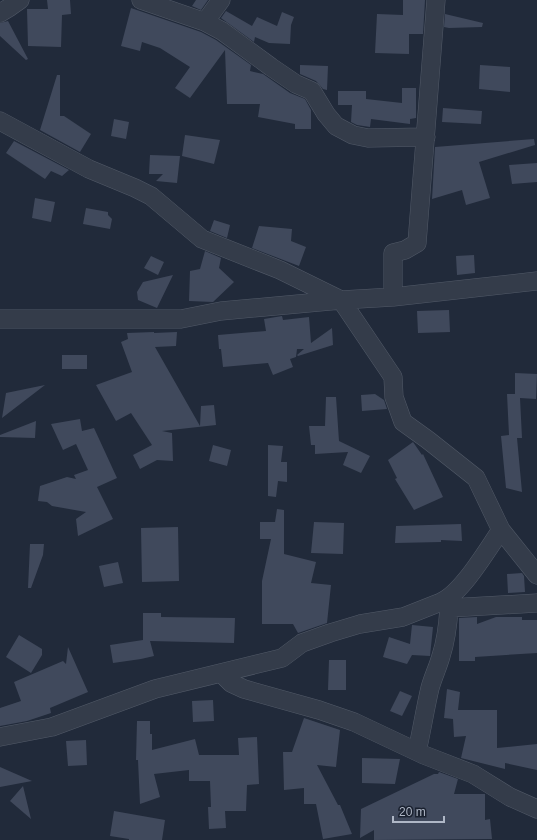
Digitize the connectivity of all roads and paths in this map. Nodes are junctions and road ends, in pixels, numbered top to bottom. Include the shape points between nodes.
1 (20, 0) edge
2 (141, 0) edge
3 (221, 0) edge
4 (436, 0) edge
5 (0, 13) edge
6 (205, 22) junction
7 (0, 121) edge
8 (426, 137) junction
9 (537, 281) edge
10 (393, 297) junction
11 (341, 300) junction
12 (0, 319) edge
13 (501, 530) junction
14 (537, 575) edge
15 (537, 603) edge
16 (445, 605) junction
17 (221, 673) junction
18 (0, 736) edge
19 (416, 751) junction
20 (537, 809) edge

1 - 5 street
2 - 6 street
3 - 6 street
4 - 8 street
6 - 8 street via 222,31 296,84 312,91 336,126 353,135 368,138
7 - 11 street via 89,170 151,196 202,239 280,270
8 - 10 street via 417,243 405,250 393,252
9 - 10 street
10 - 11 street
11 - 12 street via 221,311 181,319
11 - 13 street via 393,377 394,397 403,422 476,478
13 - 14 street
13 - 16 street via 461,586 444,600
15 - 16 street
16 - 17 street via 330,633 302,644 282,658
16 - 19 street via 442,650
17 - 18 street via 156,689 52,727
17 - 19 street via 231,684 354,722
19 - 20 street via 473,774 510,797

